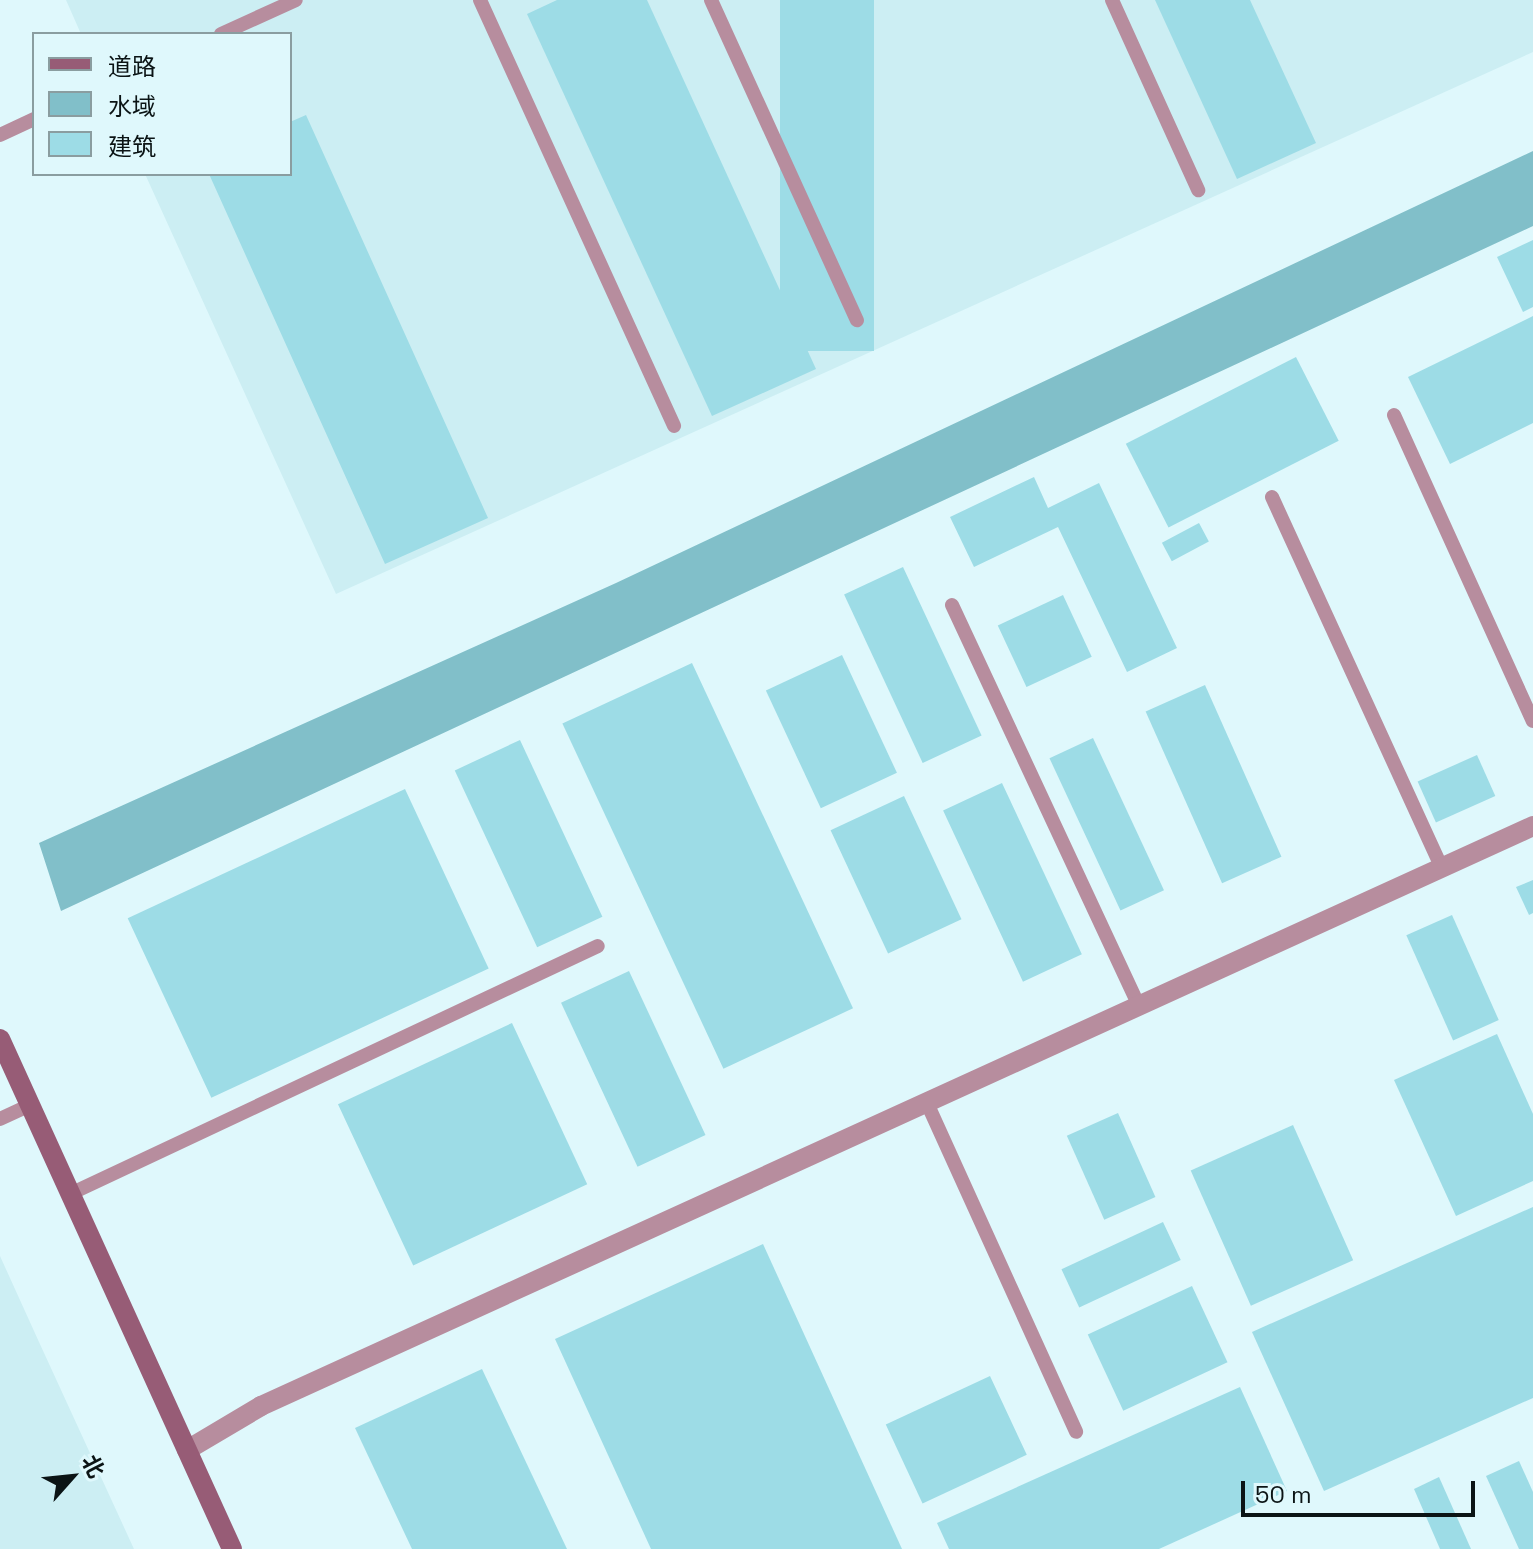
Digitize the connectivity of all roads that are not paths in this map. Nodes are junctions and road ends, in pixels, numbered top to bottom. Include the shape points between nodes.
1 (296, 0) edge
2 (480, 0) edge
3 (711, 0) edge
4 (1112, 0) edge
5 (225, 32) edge
6 (32, 120) edge
7 (0, 135) edge
8 (1198, 190) dead end
9 (857, 320) dead end
10 (1394, 415) dead end
11 (674, 426) dead end
12 (1272, 497) dead end
13 (952, 605) dead end
14 (1533, 721) edge
15 (1533, 826) edge
16 (1442, 868) junction
17 (598, 946) dead end
18 (1139, 1006) junction
19 (0, 1039) edge
20 (927, 1103) junction
21 (30, 1105) junction
22 (0, 1119) edge
23 (70, 1194) junction
24 (1076, 1432) dead end
25 (187, 1450) junction
26 (232, 1549) edge

1 - 5 lane
2 - 11 lane
3 - 9 lane
4 - 8 lane
6 - 7 lane
10 - 14 lane
12 - 16 lane
13 - 18 lane
15 - 16 street
16 - 18 street
17 - 23 lane
18 - 20 street
19 - 21 street
20 - 24 lane
20 - 25 street via 261,1406
21 - 22 lane
21 - 23 street
23 - 25 street
25 - 26 street

